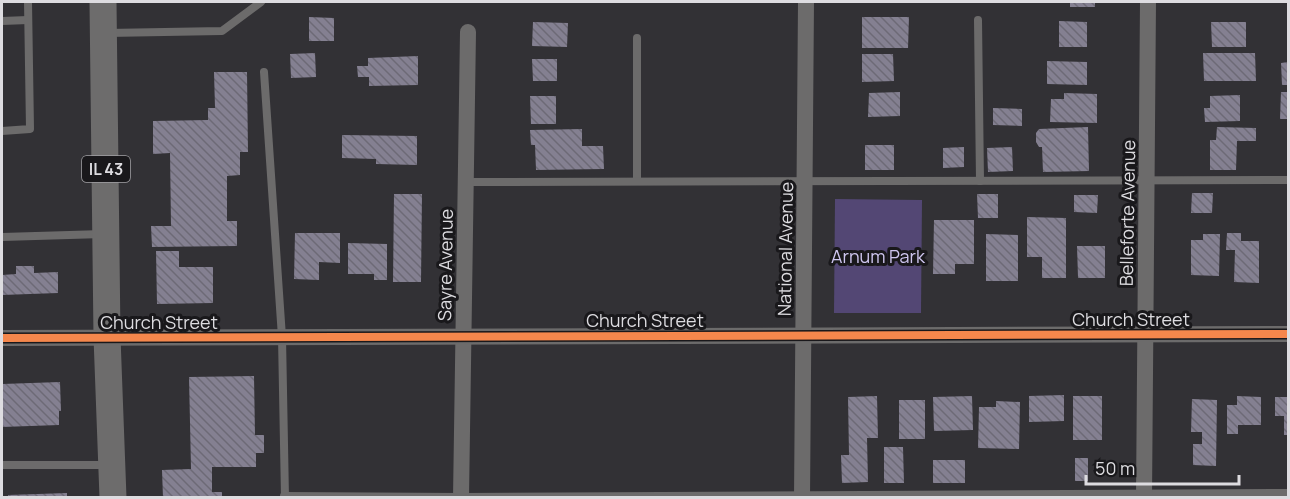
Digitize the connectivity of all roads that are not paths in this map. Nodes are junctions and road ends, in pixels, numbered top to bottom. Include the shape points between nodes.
1 (28, 2) edge
2 (102, 2) edge
3 (261, 2) edge
4 (806, 2) edge
5 (1148, 2) edge
6 (28, 20) junction
7 (978, 20) dead end
8 (2, 21) edge
9 (103, 33) junction
10 (468, 33) dead end
11 (637, 38) dead end
12 (264, 72) dead end
13 (2, 130) edge
14 (1147, 180) junction
15 (1288, 180) edge
16 (637, 181) junction
17 (805, 181) junction
18 (980, 181) junction
19 (466, 182) junction
20 (107, 234) junction
21 (2, 237) edge
22 (1145, 334) junction
23 (1288, 334) edge
24 (803, 335) junction
25 (463, 336) junction
26 (107, 337) junction
27 (282, 337) junction
28 (2, 338) edge
29 (2, 465) edge
30 (112, 465) junction
31 (1288, 494) edge
32 (972, 496) edge
33 (1144, 496) edge
34 (285, 497) edge
35 (461, 497) edge
36 (635, 497) edge
37 (802, 497) edge
38 (113, 498) edge

1 - 6 lane
2 - 9 main road, IL 43
3 - 9 lane via 222,32
4 - 17 street, National Avenue
5 - 14 street, Belleforte Avenue
6 - 8 lane
6 - 13 lane via 30,129
7 - 18 lane
9 - 20 main road, IL 43
10 - 19 street, Sayre Avenue
11 - 16 lane
12 - 27 lane
14 - 15 lane
14 - 18 lane
14 - 22 street, Belleforte Avenue
16 - 17 lane
16 - 19 lane
17 - 18 lane
17 - 24 street, National Avenue
19 - 25 street, Sayre Avenue
20 - 21 lane
20 - 26 main road, IL 43
22 - 23 street, Church Street
22 - 24 street, Church Street
22 - 33 street, Belleforte Avenue
24 - 25 street, Church Street
24 - 37 street, National Avenue
25 - 27 street, Church Street
25 - 35 street, Sayre Avenue
26 - 27 street, Church Street
26 - 28 street, Church Street
26 - 30 main road, IL 43
27 - 34 lane
29 - 30 lane
30 - 38 main road, IL 43
31 - 33 lane
32 - 33 lane
32 - 37 lane
34 - 35 lane
35 - 36 lane
36 - 37 lane

